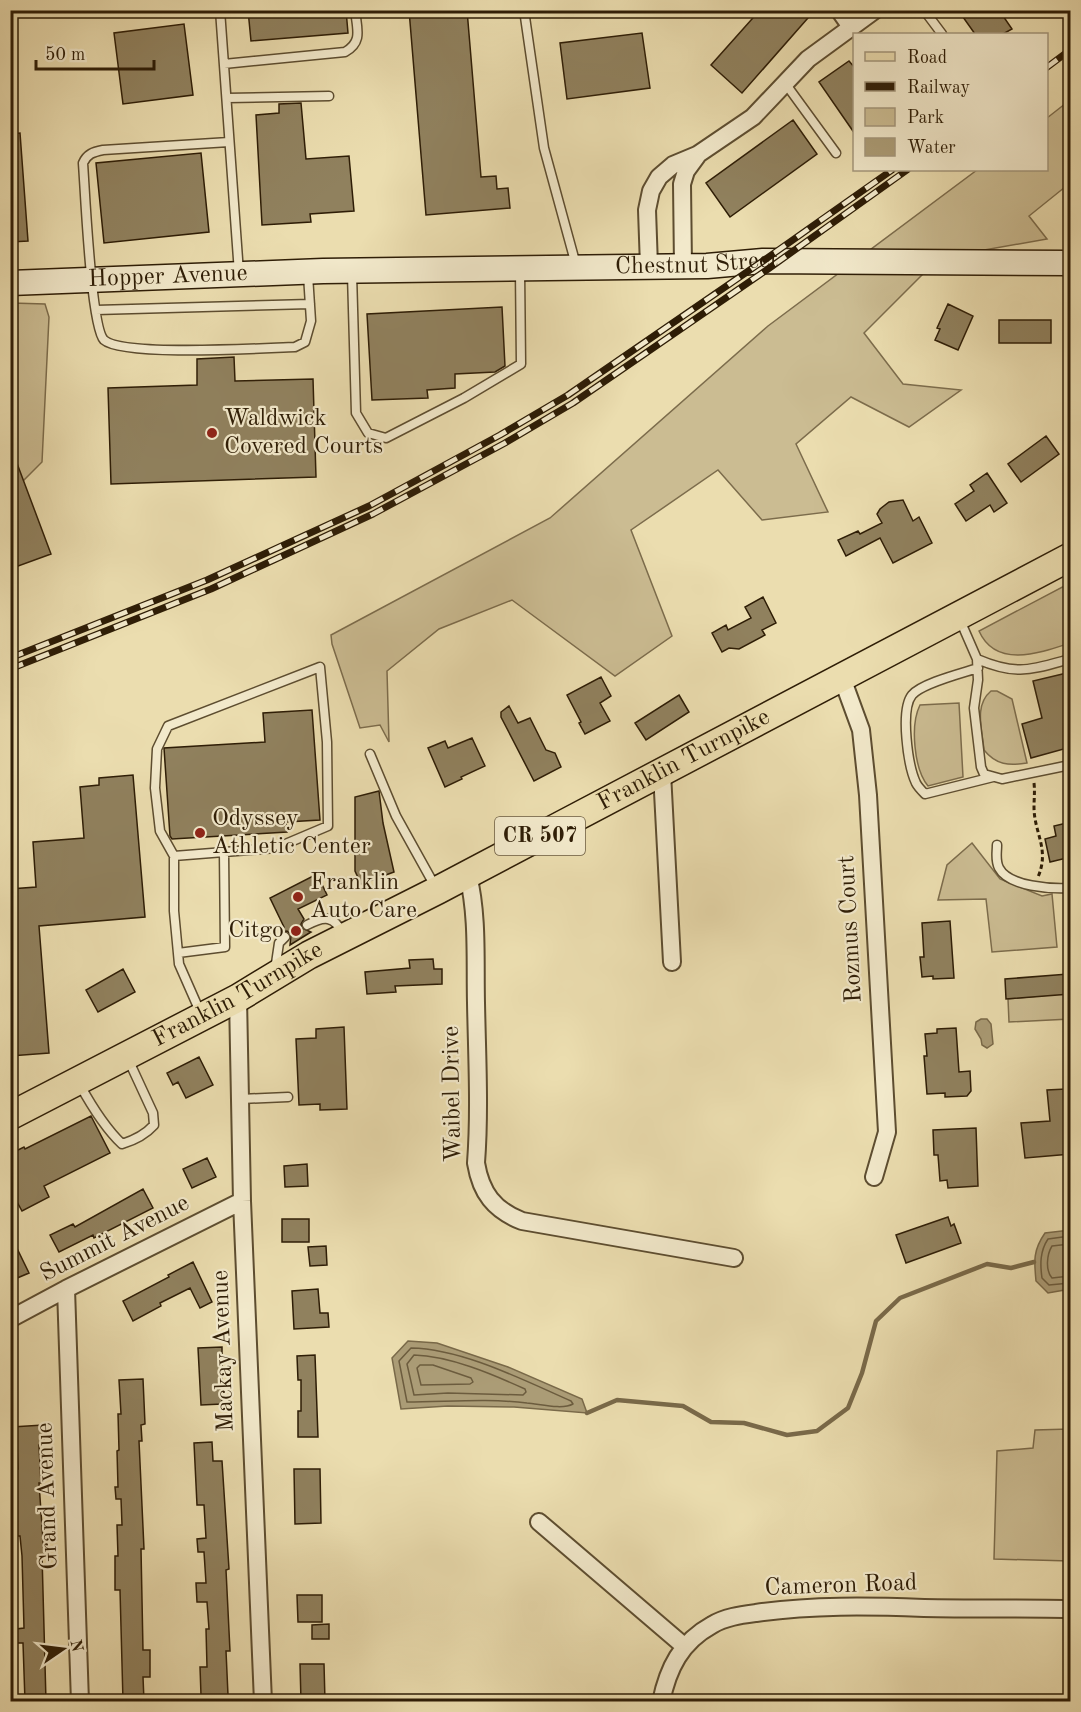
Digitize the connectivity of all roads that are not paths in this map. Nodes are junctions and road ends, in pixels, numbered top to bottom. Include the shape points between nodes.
1 (220, 10) edge
2 (355, 10) edge
3 (524, 10) edge
4 (839, 10) edge
5 (875, 10) edge
6 (924, 10) edge
7 (851, 27) junction
8 (941, 33) edge
9 (224, 64) junction
10 (785, 83) junction
11 (328, 96) dead end
12 (227, 98) junction
13 (229, 142) junction
14 (836, 153) dead end
15 (697, 155) junction
16 (1071, 263) edge
17 (649, 266) junction
18 (683, 266) junction
19 (577, 267) junction
20 (519, 268) junction
21 (351, 270) junction
22 (315, 271) junction
23 (239, 275) junction
24 (92, 280) junction
25 (10, 283) edge
26 (310, 304) junction
27 (96, 310) junction
28 (1071, 558) edge
29 (959, 617) junction
30 (977, 658) junction
31 (1071, 660) edge
32 (978, 668) junction
33 (842, 678) junction
34 (370, 754) dead end
35 (1071, 765) edge
36 (662, 773) junction
37 (993, 776) junction
38 (997, 845) dead end
39 (224, 852) junction
40 (174, 856) junction
41 (468, 875) junction
42 (1071, 888) edge
43 (438, 890) junction
44 (307, 925) dead end
45 (344, 937) junction
46 (285, 938) dead end
47 (178, 953) junction
48 (672, 962) dead end
49 (274, 977) junction
50 (238, 998) junction
51 (202, 1017) junction
52 (127, 1056) junction
53 (78, 1081) junction
54 (288, 1097) dead end
55 (241, 1099) junction
56 (10, 1116) edge
57 (874, 1178) dead end
58 (242, 1201) junction
59 (734, 1258) dead end
60 (66, 1289) junction
61 (10, 1319) edge
62 (539, 1522) dead end
63 (1071, 1609) edge
64 (684, 1647) junction
65 (80, 1701) edge
66 (262, 1701) edge
67 (661, 1701) edge

1 - 9 lane
2 - 9 lane via 357,39 345,52
3 - 19 lane via 544,148
4 - 7 street
5 - 7 street
6 - 8 lane
7 - 10 street via 808,59
9 - 12 lane
10 - 14 lane
10 - 15 street via 753,117
11 - 12 lane
12 - 13 lane
13 - 23 lane
13 - 24 lane via 103,150 86,157 83,163
15 - 17 street via 673,165 651,191 647,210
15 - 18 street via 682,184
16 - 18 street, Chestnut Street via 763,261
17 - 18 street, Chestnut Street
17 - 19 street, Chestnut Street
19 - 20 street, Chestnut Street
20 - 21 street, Chestnut Street
20 - 21 lane via 521,364 386,438 368,432 356,413
21 - 22 street, Chestnut Street
22 - 23 street, Hopper Avenue
22 - 26 lane
23 - 24 street, Hopper Avenue
24 - 25 street, Hopper Avenue
24 - 27 lane
26 - 27 lane
26 - 27 lane via 311,321 305,342 295,347 149,350 114,345 99,330
28 - 29 main road, Franklin Turnpike / CR 507
29 - 30 lane
29 - 33 main road, Franklin Turnpike / CR 507
30 - 31 lane via 995,667 1023,671
30 - 32 lane
32 - 37 lane via 975,708 981,767 984,774
32 - 37 lane via 912,695 906,717 909,757 917,786 925,794
33 - 36 main road, Franklin Turnpike / CR 507
33 - 57 street, Rozmus Court via 861,730 868,795 887,1132
34 - 43 lane via 396,816
35 - 37 lane via 1002,778
36 - 41 main road, Franklin Turnpike / CR 507
36 - 48 street
38 - 42 lane via 996,860 1008,879 1035,886
39 - 40 lane
39 - 40 lane via 276,848 328,826 327,742 320,667 168,726 157,749 155,788 160,831
39 - 47 lane via 225,947
40 - 47 lane
41 - 43 main road, Franklin Turnpike / CR 507
41 - 59 street, Waibel Drive via 475,932 476,1163 486,1194 501,1210 522,1221
43 - 45 main road, Franklin Turnpike / CR 507
44 - 45 lane via 318,919 333,920
45 - 49 main road, Franklin Turnpike / CR 507
46 - 49 lane via 279,943
47 - 51 lane
49 - 50 main road, Franklin Turnpike / CR 507
50 - 51 main road, Franklin Turnpike / CR 507
50 - 55 street, Mackay Avenue
51 - 52 main road, Franklin Turnpike / CR 507
52 - 53 main road, Franklin Turnpike / CR 507
52 - 53 lane via 153,1113 154,1125 134,1141 122,1144 116,1138
53 - 56 main road, Franklin Turnpike / CR 507
54 - 55 lane
55 - 58 street, Mackay Avenue
58 - 60 street, Summit Avenue
58 - 66 street, Mackay Avenue
60 - 61 street, Summit Avenue
60 - 65 street, Grand Avenue
62 - 64 street
63 - 64 street, Cameron Road via 885,1606 770,1611 714,1624
64 - 67 street, Cameron Road via 665,1680

